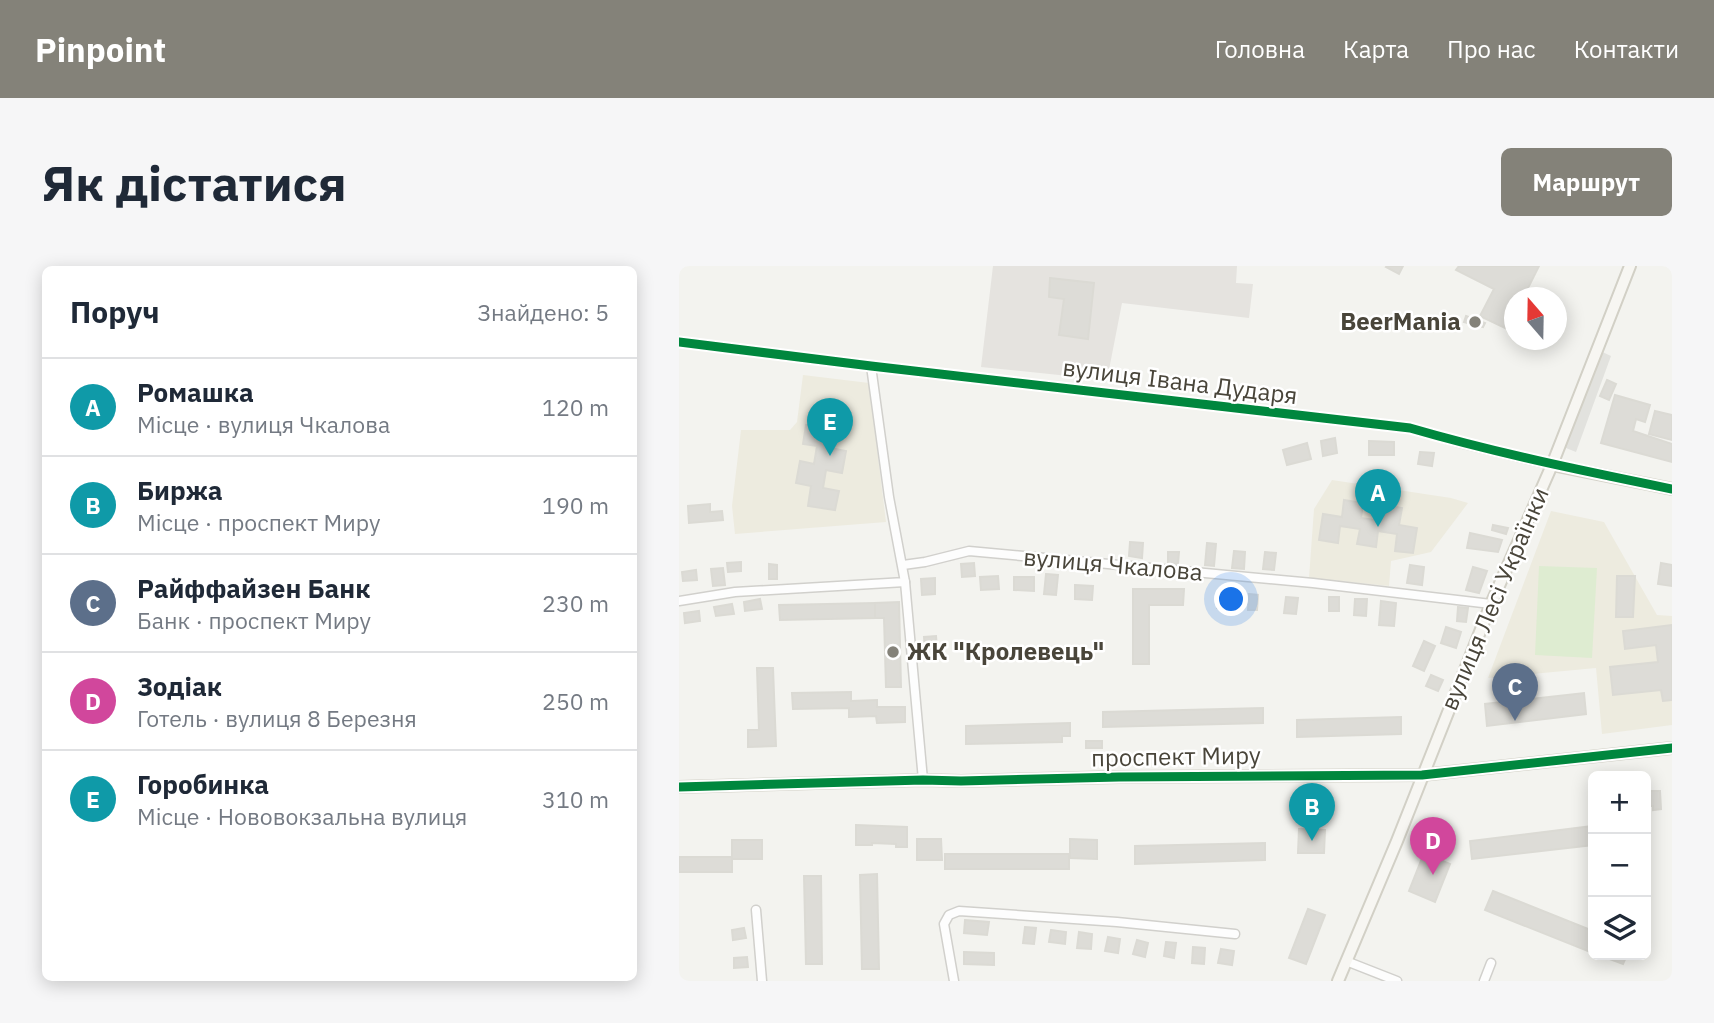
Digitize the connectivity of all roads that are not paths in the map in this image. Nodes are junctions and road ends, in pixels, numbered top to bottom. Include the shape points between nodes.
1 (1630, 266) edge
2 (679, 342) edge
3 (871, 366) junction
4 (1552, 465) junction
5 (1672, 489) edge
6 (903, 565) junction
7 (905, 582) junction
8 (679, 601) edge
9 (1491, 604) junction
10 (1672, 748) edge
11 (1422, 775) junction
12 (923, 780) junction
13 (679, 787) edge
14 (756, 911) dead end
15 (1235, 934) dead end
16 (1346, 961) junction
17 (1491, 963) dead end
18 (762, 981) edge
19 (954, 981) edge
20 (1338, 981) edge
21 (1397, 981) edge
22 (1484, 981) edge

1 - 4 street, вулиця Лесі Українки
2 - 3 street, вулиця Івана Дударя
3 - 4 street, вулиця Івана Дударя via 1410,428
3 - 6 street
4 - 5 street, вулиця Івана Дударя
4 - 9 street, вулиця Лесі Українки
6 - 7 street
6 - 9 street, вулиця Чкалова via 969,551
7 - 8 street via 735,592
7 - 12 street
9 - 11 street, вулиця Лесі Українки
10 - 11 street, проспект Миру
11 - 12 street, проспект Миру
11 - 16 street, вулиця Лесі Українки
12 - 13 street, проспект Миру
14 - 18 street
15 - 19 street via 958,911 944,924
16 - 20 street, вулиця Лесі Українки
16 - 21 street
17 - 22 street

